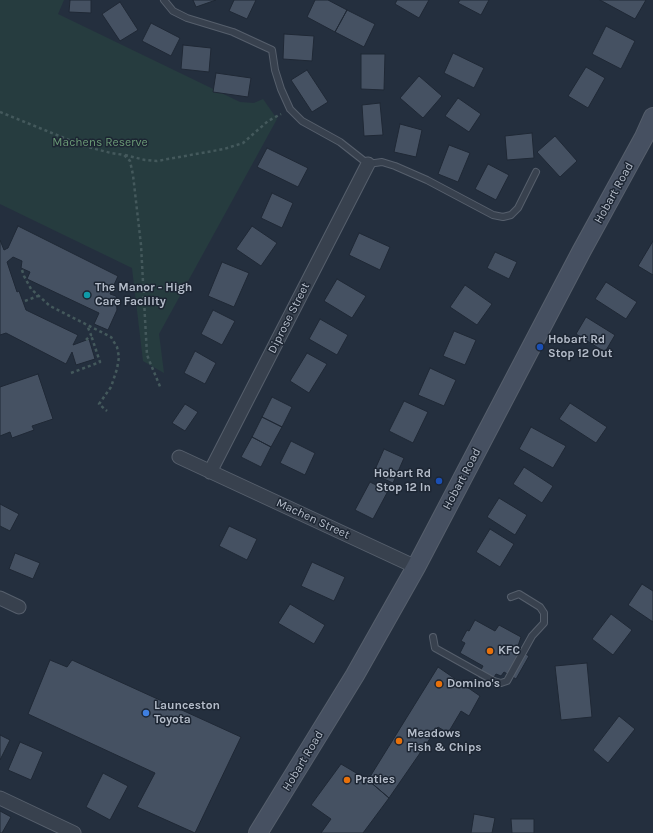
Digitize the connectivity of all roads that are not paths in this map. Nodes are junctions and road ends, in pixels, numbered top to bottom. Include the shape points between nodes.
1 (164, 0) edge
2 (653, 117) edge
3 (368, 164) junction
4 (536, 172) dead end
5 (179, 457) dead end
6 (210, 472) junction
7 (416, 567) junction
8 (511, 597) dead end
9 (0, 598) edge
10 (19, 607) dead end
11 (433, 637) dead end
12 (0, 798) edge
13 (74, 833) edge
14 (258, 833) edge

1 - 3 lane via 173,11 187,18 233,32 272,50 275,70 290,109 302,121 340,142
2 - 7 main road, Hobart Road
3 - 4 lane via 382,162 395,166 494,215 504,217 511,215 518,208
3 - 6 street, Diprose Street
5 - 6 street, Machen Street
6 - 7 street, Machen Street
7 - 14 main road, Hobart Road via 355,675
8 - 11 lane via 519,594 540,607 544,613 544,623 532,636 507,681 501,684 494,681 435,648
9 - 10 street
12 - 13 street

